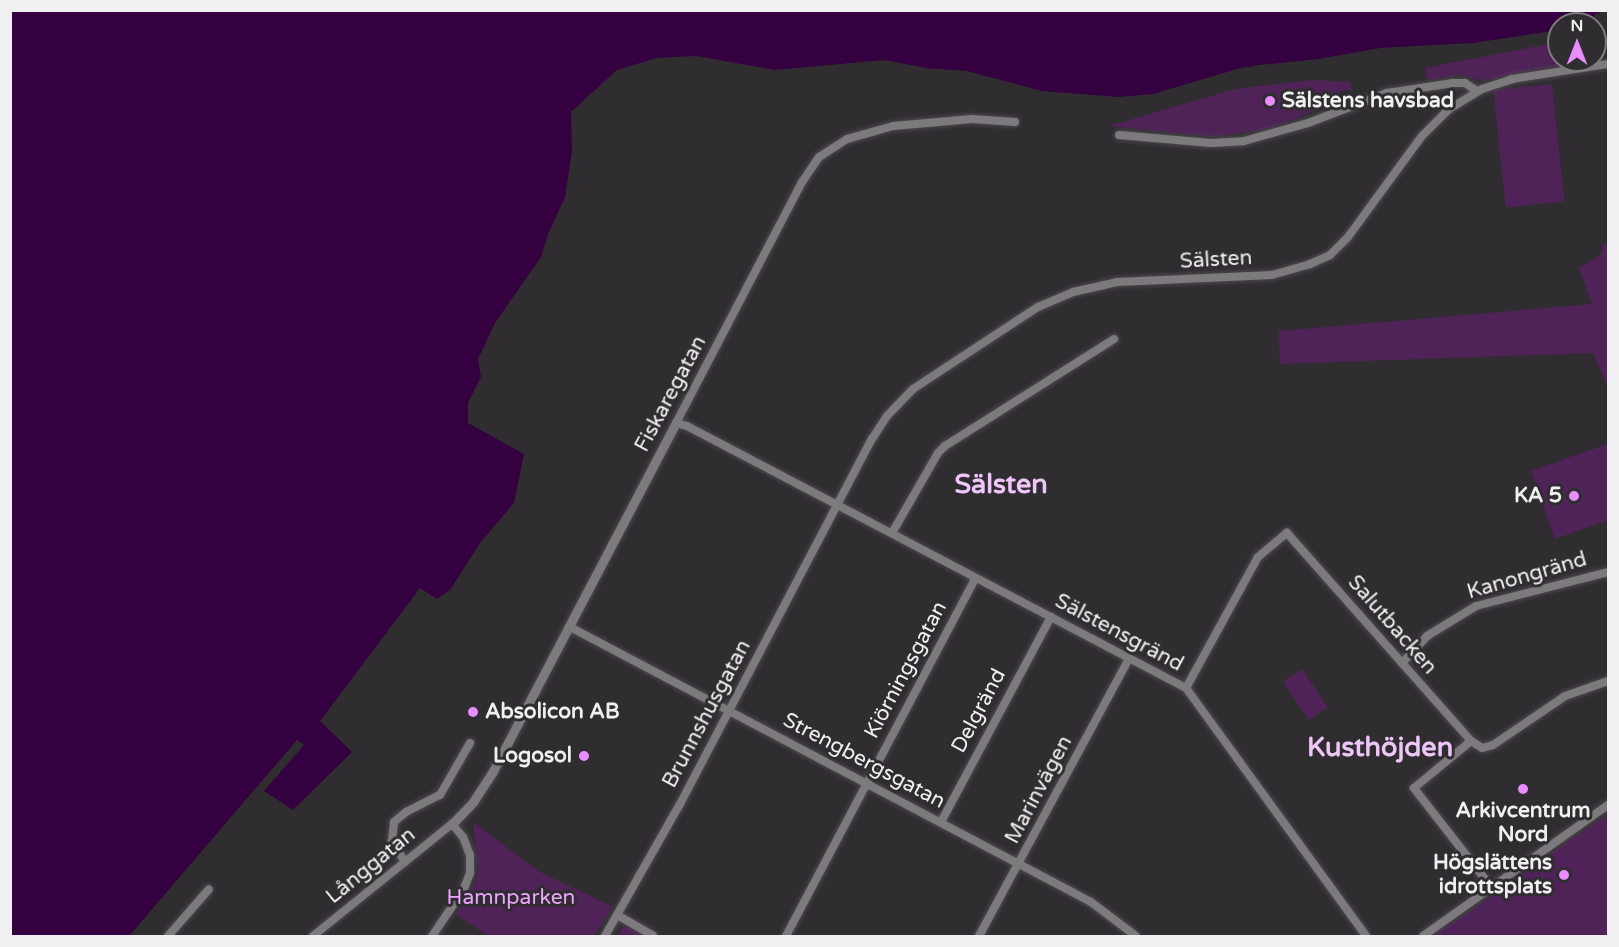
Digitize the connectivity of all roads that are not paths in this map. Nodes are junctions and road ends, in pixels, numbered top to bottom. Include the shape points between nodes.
1 (1608, 64) edge
2 (1477, 91) junction
3 (1015, 122) dead end
4 (1119, 135) dead end
5 (1114, 339) dead end
6 (676, 423) junction
7 (837, 506) junction
8 (892, 534) junction
9 (1608, 572) edge
10 (975, 579) junction
11 (1050, 617) junction
12 (570, 627) junction
13 (1129, 659) junction
14 (1402, 663) junction
15 (1608, 681) edge
16 (1186, 688) junction
17 (728, 711) junction
18 (1471, 741) junction
19 (470, 743) dead end
20 (867, 782) junction
21 (1608, 805) edge
22 (940, 822) junction
23 (452, 824) junction
24 (405, 862) junction
25 (1019, 864) junction
26 (1492, 888) junction
27 (210, 889) dead end
28 (619, 916) junction
29 (168, 936) edge
30 (313, 936) edge
31 (432, 936) edge
32 (605, 936) edge
33 (652, 936) edge
34 (786, 936) edge
35 (979, 936) edge
36 (1136, 936) edge
37 (1366, 936) edge
38 (1423, 936) edge

1 - 2 street, Sälsten via 1512,79
2 - 4 street via 1466,83 1453,83 1387,93 1308,123 1244,141 1211,143
2 - 7 street, Sälsten via 1449,109 1422,136 1360,222 1330,255 1293,271 1272,275 1117,282 1074,292 1038,307 936,372 887,416
3 - 6 street, Fiskaregatan via 972,119 893,126 847,139 819,157 802,182
5 - 8 street via 945,446
6 - 7 street, Sälstensgränd
6 - 12 street, Fiskaregatan
7 - 8 street, Sälstensgränd
7 - 17 street, Brunnshusgatan
8 - 10 street, Sälstensgränd
9 - 14 street, Kanongränd via 1476,606 1427,636
10 - 11 street, Sälstensgränd
10 - 20 street, Kiörningsgatan
11 - 13 street, Sälstensgränd
11 - 22 street, Delgränd
12 - 17 street, Strengbergsgatan
12 - 23 street, Fiskaregatan via 482,790
13 - 16 street, Sälstensgränd
13 - 25 street, Marinvägen
14 - 16 street, Salutbacken via 1287,533 1258,557
14 - 18 street, Salutbacken
15 - 18 street via 1565,696 1493,745 1482,748
16 - 37 street, Sälstensgränd
17 - 20 street, Strengbergsgatan
17 - 28 street, Brunnshusgatan
18 - 26 street via 1414,788
19 - 24 street via 440,795 394,822 392,841
20 - 22 street, Strengbergsgatan
20 - 34 street, Kiörningsgatan
21 - 26 street
22 - 25 street, Strengbergsgatan
23 - 24 street, Långgatan
23 - 31 street via 470,855 470,873 464,889
24 - 30 street, Långgatan
25 - 35 street, Marinvägen
25 - 36 street, Strengbergsgatan via 1091,902
26 - 38 street
27 - 29 street
28 - 32 street, Brunnshusgatan
28 - 33 street

